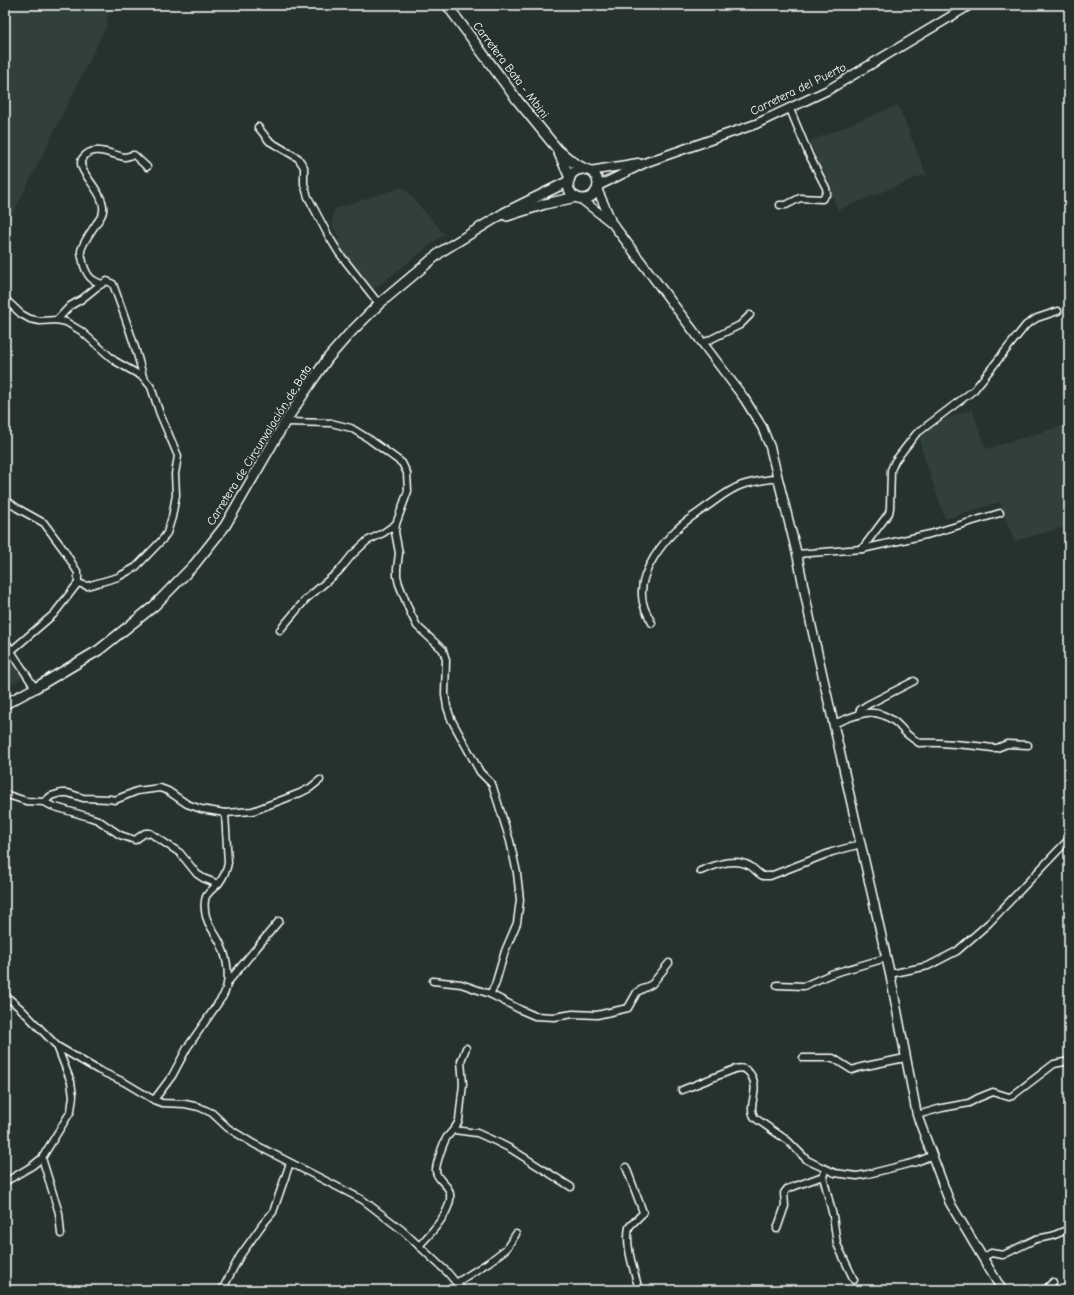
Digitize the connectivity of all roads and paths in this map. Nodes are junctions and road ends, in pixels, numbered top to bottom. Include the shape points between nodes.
1 (970, 5) edge
2 (448, 6) edge
3 (790, 109) junction
4 (258, 127) dead end
5 (558, 150) junction
6 (646, 162) junction
7 (147, 167) dead end
8 (588, 170) junction
9 (569, 179) junction
10 (597, 187) junction
11 (578, 198) junction
12 (780, 205) dead end
13 (491, 222) junction
14 (612, 222) junction
15 (102, 284) junction
16 (5, 299) edge
17 (379, 304) junction
18 (1058, 311) dead end
19 (750, 314) dead end
20 (57, 320) junction
21 (703, 343) junction
22 (142, 377) junction
23 (285, 422) junction
24 (778, 478) junction
25 (5, 499) edge
26 (1000, 513) dead end
27 (396, 524) junction
28 (862, 549) junction
29 (797, 554) junction
30 (78, 583) junction
31 (652, 623) dead end
32 (280, 630) dead end
33 (5, 639) edge
34 (11, 651) junction
35 (914, 681) dead end
36 (35, 688) junction
37 (5, 704) edge
38 (858, 715) junction
39 (834, 724) junction
40 (1028, 745) dead end
41 (320, 780) dead end
42 (5, 794) edge
43 (44, 802) junction
44 (225, 813) junction
45 (1069, 839) edge
46 (861, 844) junction
47 (700, 871) dead end
48 (218, 884) junction
49 (280, 921) dead end
50 (886, 958) junction
51 (669, 963) dead end
52 (890, 974) junction
53 (433, 981) dead end
54 (228, 982) junction
55 (777, 985) dead end
56 (490, 994) junction
57 (5, 995) edge
58 (57, 1046) junction
59 (466, 1048) dead end
60 (803, 1058) dead end
61 (905, 1058) junction
62 (1069, 1061) edge
63 (682, 1090) dead end
64 (154, 1100) junction
65 (917, 1115) junction
66 (454, 1130) junction
67 (932, 1156) junction
68 (42, 1158) junction
69 (290, 1163) junction
70 (626, 1167) dead end
71 (828, 1170) junction
72 (823, 1176) junction
73 (5, 1182) edge
74 (571, 1187) dead end
75 (778, 1229) dead end
76 (1069, 1229) edge
77 (61, 1234) dead end
78 (516, 1234) dead end
79 (419, 1246) junction
80 (983, 1258) junction
81 (854, 1280) dead end
82 (1053, 1282) dead end
83 (456, 1283) junction
84 (222, 1290) edge
85 (462, 1290) edge
86 (639, 1290) edge
87 (1002, 1290) edge
88 (1044, 1290) edge

1 - 3 main road, Carretera del Puerto via 828,90
2 - 5 main road, Carretera Bata - Mbini via 518,101
3 - 6 main road, Carretera del Puerto via 756,124
3 - 12 street via 827,193 822,200 800,198
4 - 17 street via 269,141 298,158 304,167 304,184 308,197 328,234 339,253
5 - 8 main road, Carretera Bata - Mbini
5 - 9 main road, Carretera Bata - Mbini
6 - 8 main road, Carretera del Puerto
6 - 10 main road, Carretera del Puerto
7 - 15 street via 134,155 125,157 105,151 88,154 81,164 82,171 98,191 103,203 103,212 81,249 87,274 93,281
8 - 9 main road via 576,171
8 - 10 main road via 596,177
9 - 11 main road via 570,192
9 - 13 main road, Carretera de Circunvalación de Bata
10 - 11 main road via 586,199
10 - 14 main road
11 - 13 main road, Carretera de Circunvalación de Bata via 545,204
11 - 14 main road
13 - 17 main road, Carretera de Circunvalación de Bata via 442,251
14 - 21 main road
15 - 20 street via 70,306
15 - 22 street via 107,281 113,284 138,355
16 - 20 street via 30,319
17 - 23 main road, Carretera de Circunvalación de Bata via 328,358
18 - 28 street via 1037,318 1026,325 974,390 916,434 892,466 889,513
19 - 21 street via 740,325
20 - 22 street via 81,330 115,361
21 - 24 main road via 759,421 770,447
22 - 30 street via 151,387 178,456 175,474 176,495 167,532 136,567 118,577 87,586
23 - 27 street via 331,423 351,428 402,463 407,473 408,491
23 - 36 main road, Carretera de Circunvalación de Bata via 225,526 194,565 154,606 99,650
24 - 29 main road
24 - 31 street via 741,485 686,522 669,538 650,563 644,580 644,609
25 - 30 street via 44,523 78,573
26 - 28 street via 930,534
27 - 32 street via 367,541 339,572 306,599
27 - 56 street via 399,584 417,626 443,650 446,660 447,708 480,772 492,784 517,873 520,900 517,924 504,951
28 - 29 street
29 - 39 main road
30 - 34 street via 54,614
33 - 34 street
34 - 36 street
35 - 38 street via 867,705
36 - 37 main road, Carretera de Circunvalación de Bata
38 - 39 street
38 - 40 street via 875,712 886,716 919,743 993,748 1007,744
39 - 46 main road
41 - 44 street via 300,794 252,811
42 - 43 street via 26,801
43 - 44 street via 50,796 61,793 83,798 115,800 137,791 160,788 187,804
43 - 48 street via 98,820 135,840 145,833 150,833 185,857 197,874
44 - 48 street via 228,863
45 - 52 street via 989,923 957,951 928,966
46 - 47 street via 832,852 770,876 763,876 750,866 730,861
46 - 50 main road
48 - 54 street via 204,900 205,913 221,945
49 - 54 street
50 - 52 main road
50 - 55 street via 831,974 804,986
51 - 56 street via 652,984 637,992 628,1008 597,1015 535,1016
52 - 61 main road
53 - 56 street via 461,984
54 - 64 street via 224,996
57 - 58 street
58 - 64 street
58 - 68 street via 74,1096 71,1111
59 - 66 street via 461,1060 459,1120
60 - 61 street via 833,1058 852,1070
61 - 65 main road
62 - 65 street via 1054,1064 1012,1096 993,1092 969,1103
63 - 71 street via 735,1068 748,1071 756,1089 752,1110 755,1118 788,1140 807,1160
64 - 69 street via 199,1106 212,1113 228,1128
65 - 67 main road
66 - 74 street via 477,1133 497,1142
66 - 79 street via 447,1138 436,1168 450,1198 444,1217
67 - 71 street via 857,1176
67 - 80 main road via 950,1203
68 - 73 street
68 - 77 street via 59,1213
69 - 79 street via 363,1200
69 - 84 street via 273,1212 240,1256
70 - 86 street via 643,1212 628,1230 628,1244
71 - 72 street
72 - 75 street via 787,1189 784,1193 785,1206
72 - 81 street via 837,1244
76 - 80 street via 1036,1239 1003,1255 991,1253
78 - 83 street via 506,1249
79 - 83 street
80 - 87 main road
82 - 88 street
83 - 85 street

